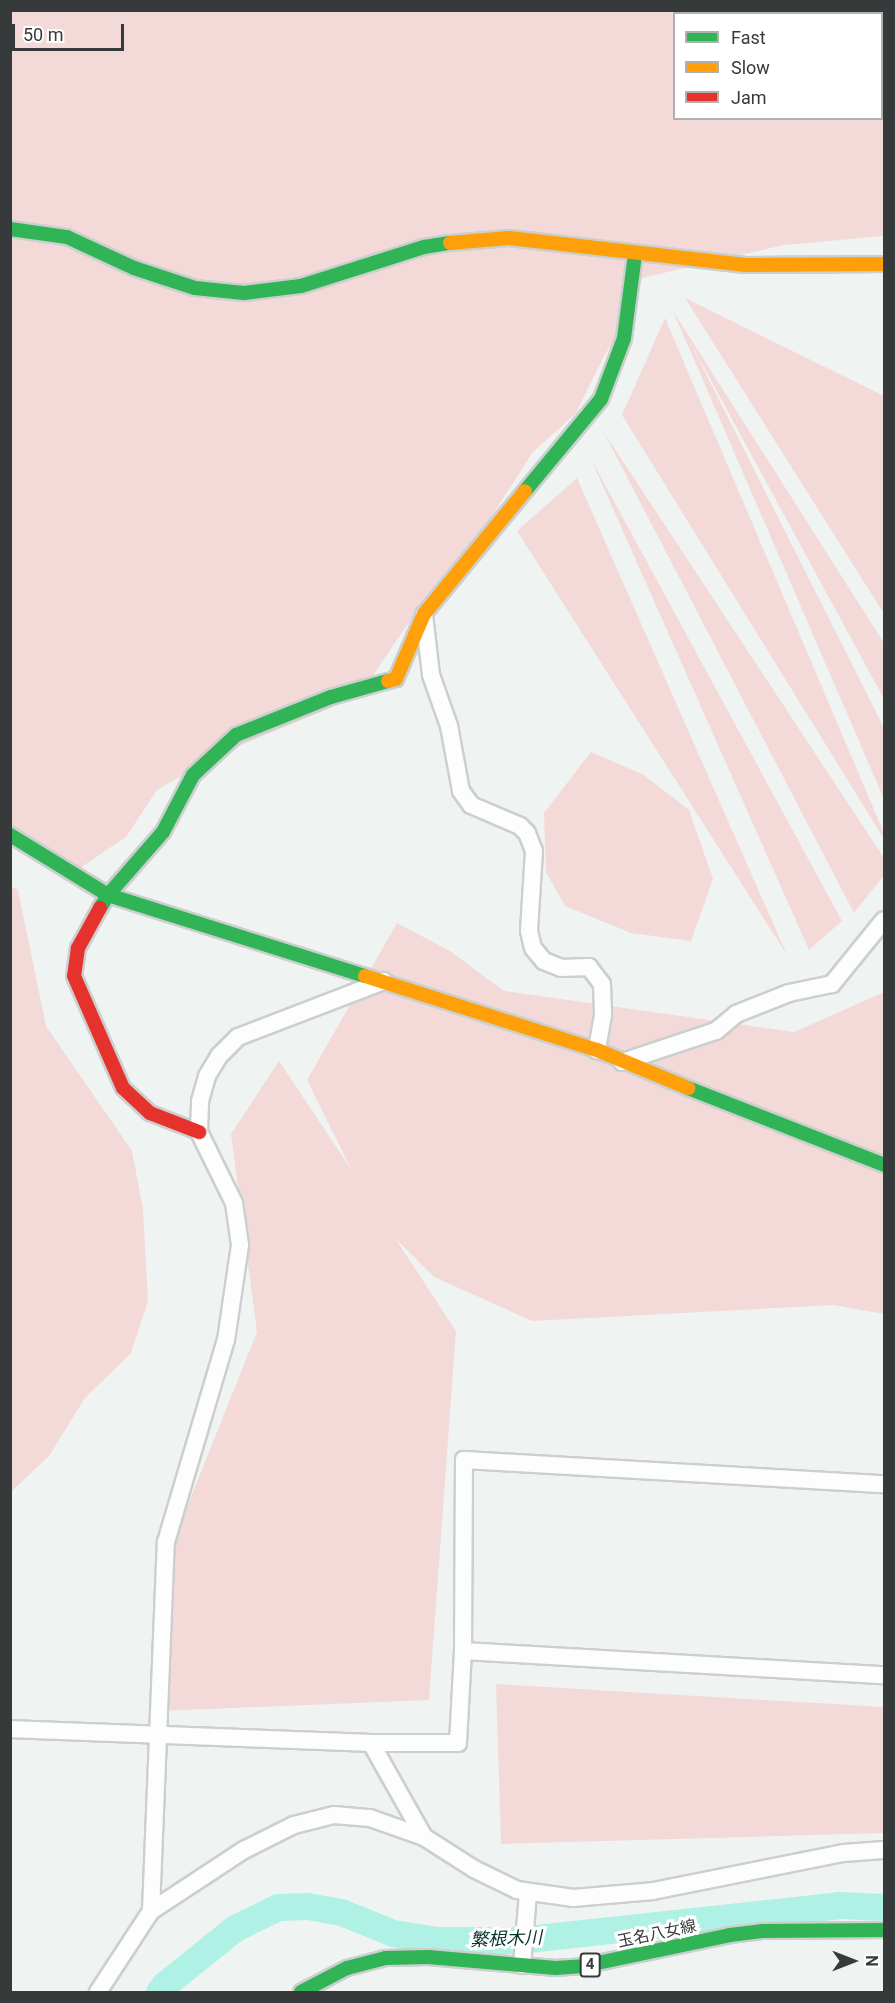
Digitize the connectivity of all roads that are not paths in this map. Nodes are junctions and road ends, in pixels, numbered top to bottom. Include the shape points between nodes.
1 (10, 229) edge
2 (635, 254) junction
3 (885, 264) edge
4 (424, 614) junction
5 (10, 835) edge
6 (108, 895) junction
7 (885, 920) edge
8 (384, 981) junction
9 (597, 1050) junction
10 (621, 1062) junction
11 (199, 1132) junction
12 (885, 1165) edge
13 (885, 1484) edge
14 (463, 1651) junction
15 (885, 1675) edge
16 (10, 1729) edge
17 (160, 1734) junction
18 (370, 1743) junction
19 (424, 1837) junction
20 (885, 1850) edge
21 (528, 1897) junction
22 (151, 1911) junction
23 (885, 1930) edge
24 (522, 1962) junction
25 (98, 1992) edge
26 (301, 1992) edge

1 - 2 street via 67,237 134,268 195,288 244,294 301,286 424,246 477,239 548,242
2 - 3 street via 745,265
2 - 4 street via 624,338 601,399
4 - 6 street via 396,679 331,697 236,735 193,775 163,832
4 - 9 street via 430,675 449,726 461,791 471,805 520,826 527,833 534,851 529,931 533,948 544,961 561,968 589,967 602,984 603,1015
5 - 6 street
6 - 8 street
6 - 11 street via 78,948 74,976 123,1088 150,1113
7 - 10 street via 832,984 789,993 736,1014 716,1031
8 - 9 street
8 - 11 street via 238,1037 219,1056 207,1077 200,1101
9 - 10 street
10 - 12 street
11 - 17 street via 234,1203 240,1245 226,1340 166,1542
13 - 14 street via 464,1460
14 - 15 street
14 - 18 street via 458,1743
16 - 17 street
17 - 18 street
17 - 22 street
18 - 19 street
19 - 21 street
19 - 22 street via 370,1818 334,1815 294,1825 244,1850
20 - 21 street via 843,1853 653,1891 573,1898
21 - 24 street
22 - 25 street
23 - 24 street, 玉名八女線 / 4 via 762,1931 583,1966 556,1968
24 - 26 street, 玉名八女線 / 4 via 386,1958 347,1968

